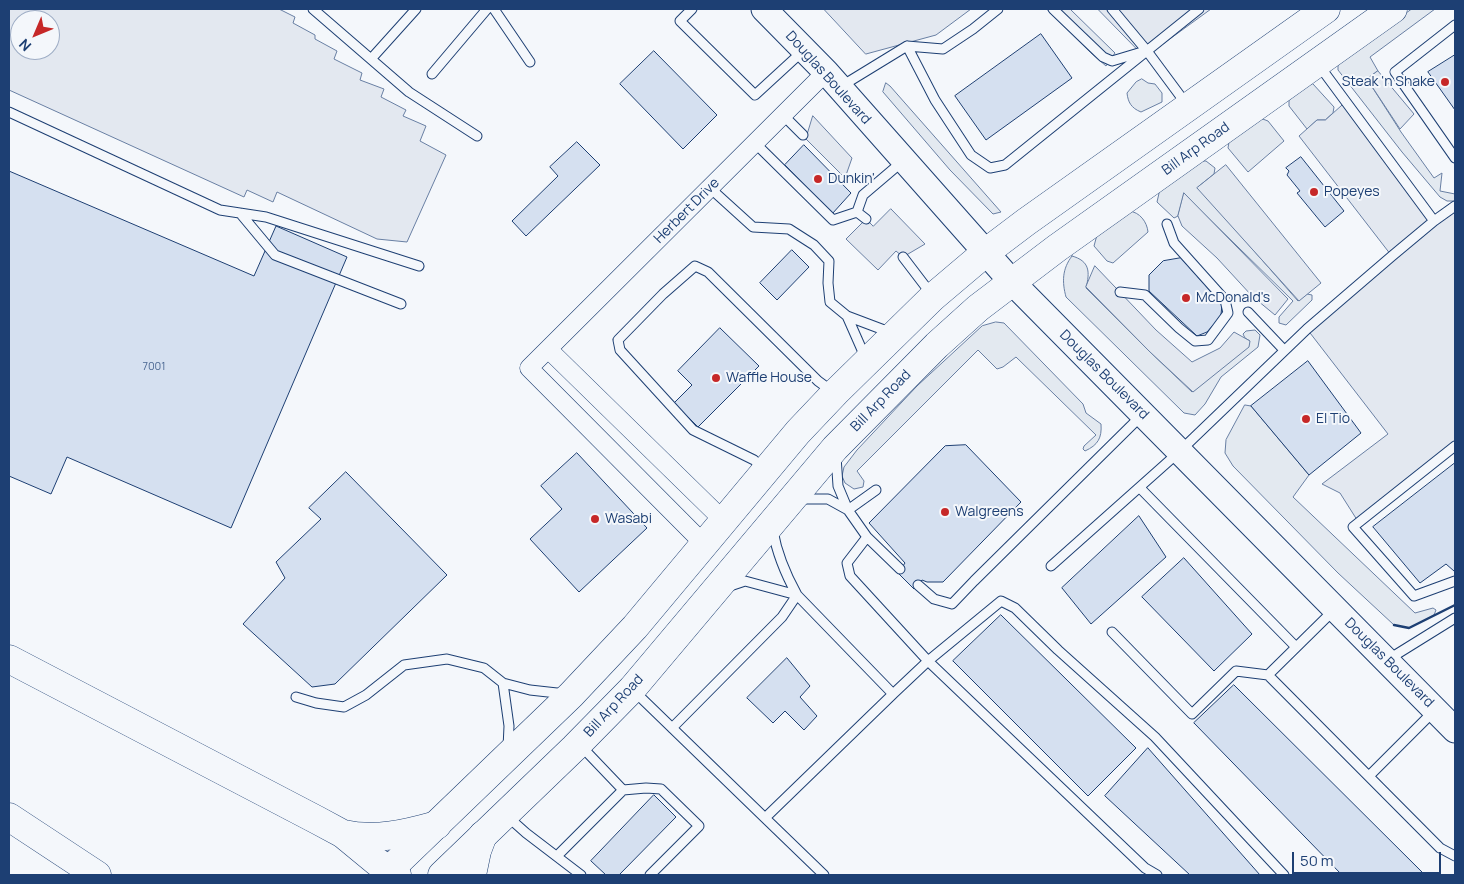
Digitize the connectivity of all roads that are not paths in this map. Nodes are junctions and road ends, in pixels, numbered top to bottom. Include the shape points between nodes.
1 (313, 9) edge
2 (416, 9) edge
3 (487, 9) edge
4 (494, 9) edge
5 (692, 9) edge
6 (764, 9) edge
7 (998, 9) edge
8 (1053, 9) edge
9 (1112, 9) edge
10 (1199, 9) edge
11 (1326, 9) edge
12 (1393, 9) edge
13 (1455, 25) edge
14 (908, 46) junction
15 (804, 50) junction
16 (1147, 51) junction
17 (371, 59) junction
18 (530, 62) dead end
19 (1317, 63) junction
20 (432, 74) dead end
21 (832, 80) junction
22 (1188, 107) junction
23 (9, 112) edge
24 (783, 115) junction
25 (803, 135) dead end
26 (477, 136) dead end
27 (755, 143) junction
28 (1455, 158) edge
29 (903, 160) junction
30 (710, 188) junction
31 (1455, 206) edge
32 (856, 212) junction
33 (240, 213) junction
34 (866, 219) dead end
35 (1434, 221) junction
36 (1167, 224) dead end
37 (985, 253) junction
38 (902, 257) dead end
39 (419, 266) dead end
40 (1012, 282) junction
41 (1120, 292) dead end
42 (934, 298) junction
43 (401, 304) dead end
44 (1248, 312) dead end
45 (847, 316) junction
46 (896, 334) junction
47 (548, 349) junction
48 (1284, 350) junction
49 (868, 362) junction
50 (835, 393) junction
51 (1142, 414) junction
52 (1455, 446) edge
53 (835, 448) junction
54 (1179, 452) junction
55 (766, 471) junction
56 (1140, 488) junction
57 (876, 490) dead end
58 (790, 502) junction
59 (848, 510) junction
60 (724, 521) junction
61 (772, 525) junction
62 (867, 537) junction
63 (704, 544) junction
64 (1051, 566) dead end
65 (900, 569) dead end
66 (1455, 581) edge
67 (918, 585) dead end
68 (717, 590) junction
69 (797, 595) junction
70 (1335, 609) junction
71 (1455, 618) edge
72 (1112, 632) dead end
73 (1296, 647) junction
74 (9, 658) edge
75 (928, 661) junction
76 (1387, 661) junction
77 (1268, 675) junction
78 (503, 683) junction
79 (632, 690) junction
80 (893, 694) junction
81 (571, 695) junction
82 (296, 697) dead end
83 (1435, 710) junction
84 (672, 728) junction
85 (1455, 730) edge
86 (579, 744) junction
87 (507, 757) junction
88 (1369, 776) junction
89 (623, 790) junction
90 (505, 814) junction
91 (9, 817) edge
92 (765, 818) junction
93 (437, 824) junction
94 (343, 834) junction
95 (483, 835) junction
96 (558, 856) junction
97 (1455, 856) edge
98 (1144, 868) junction
99 (390, 874) edge
100 (97, 875) edge
101 (442, 875) edge
102 (472, 875) edge
103 (581, 875) edge
104 (650, 875) edge
105 (824, 875) edge
106 (1138, 875) edge
107 (1157, 875) edge
108 (1284, 875) edge

1 - 17 lane
2 - 17 lane
3 - 20 lane
4 - 18 lane
5 - 15 lane via 680,21 755,95
6 - 15 main road, Douglas Boulevard
7 - 14 lane via 943,49
8 - 16 lane via 1103,57 1112,61
9 - 16 lane
10 - 16 lane
11 - 22 main road
12 - 19 main road, Bill Arp Road
13 - 28 lane via 1394,72
14 - 16 lane via 935,100 971,155 990,168 1005,165
14 - 21 lane
15 - 21 main road, Douglas Boulevard
16 - 22 lane
17 - 26 lane via 409,92
19 - 35 lane
19 - 40 main road, Bill Arp Road
21 - 24 street, Herbert Drive
21 - 29 main road, Douglas Boulevard
22 - 37 main road
23 - 33 lane via 220,210
24 - 25 lane
24 - 27 street, Herbert Drive
27 - 30 street, Herbert Drive
27 - 32 lane via 833,220
29 - 32 lane via 863,196
29 - 37 main road, Douglas Boulevard
30 - 45 lane via 753,227 789,229 814,244 829,261 830,302
30 - 47 street, Herbert Drive
31 - 35 lane
32 - 34 lane
33 - 39 lane via 266,217
33 - 43 lane via 274,254
35 - 48 lane
36 - 41 lane via 1174,243 1225,300 1228,313 1219,328 1208,340 1194,341 1145,295
37 - 40 main road, Douglas Boulevard
37 - 42 main road
38 - 42 lane
40 - 51 main road, Douglas Boulevard
40 - 53 main road, Bill Arp Road via 938,345
42 - 46 main road
44 - 48 lane
45 - 46 lane
45 - 49 lane
46 - 49 main road
47 - 60 street
47 - 63 street, Herbert Drive via 529,368
48 - 54 lane
49 - 50 main road
50 - 55 main road
50 - 55 lane via 818,381 708,272 695,266 618,340 620,350 693,430 754,460
51 - 54 main road, Douglas Boulevard
51 - 67 lane via 952,604 934,600
52 - 66 lane via 1353,527 1414,596
53 - 58 main road, Bill Arp Road
53 - 59 lane via 838,486
54 - 56 lane
54 - 70 main road, Douglas Boulevard
55 - 60 main road
56 - 64 lane
56 - 73 lane
57 - 59 lane
58 - 59 lane via 802,498 828,499
58 - 61 main road, Bill Arp Road
59 - 62 lane
60 - 63 main road
61 - 68 main road, Bill Arp Road
61 - 69 lane via 776,546
62 - 65 lane
62 - 75 lane via 847,563 850,576
63 - 81 main road via 635,627
68 - 69 lane via 745,581
68 - 79 main road, Bill Arp Road
69 - 80 lane
69 - 84 lane via 782,617
70 - 73 lane
70 - 76 main road, Douglas Boulevard
71 - 76 lane
72 - 77 lane via 1192,714 1236,671
73 - 77 lane
74 - 94 main road
75 - 80 lane
75 - 98 lane
75 - 108 lane via 1001,601 1016,608 1154,737
76 - 83 main road, Douglas Boulevard
77 - 88 lane
78 - 81 lane
78 - 82 lane via 484,668 447,659 404,665 366,695 344,707
78 - 87 lane via 510,726
79 - 84 lane
79 - 86 main road, Bill Arp Road
80 - 92 lane
81 - 87 main road
83 - 85 main road, Douglas Boulevard
83 - 88 lane
84 - 92 lane
86 - 89 lane
86 - 90 main road, Bill Arp Road
87 - 93 main road
88 - 97 lane via 1440,848
89 - 96 lane
89 - 104 lane via 661,789 699,826
90 - 95 main road, Bill Arp Road
90 - 96 lane
91 - 100 main road
92 - 105 lane
93 - 94 main road via 396,836 359,838
93 - 99 main road
94 - 99 main road
95 - 101 main road, Bill Arp Road
95 - 102 main road
96 - 103 lane
98 - 106 lane
98 - 107 lane

